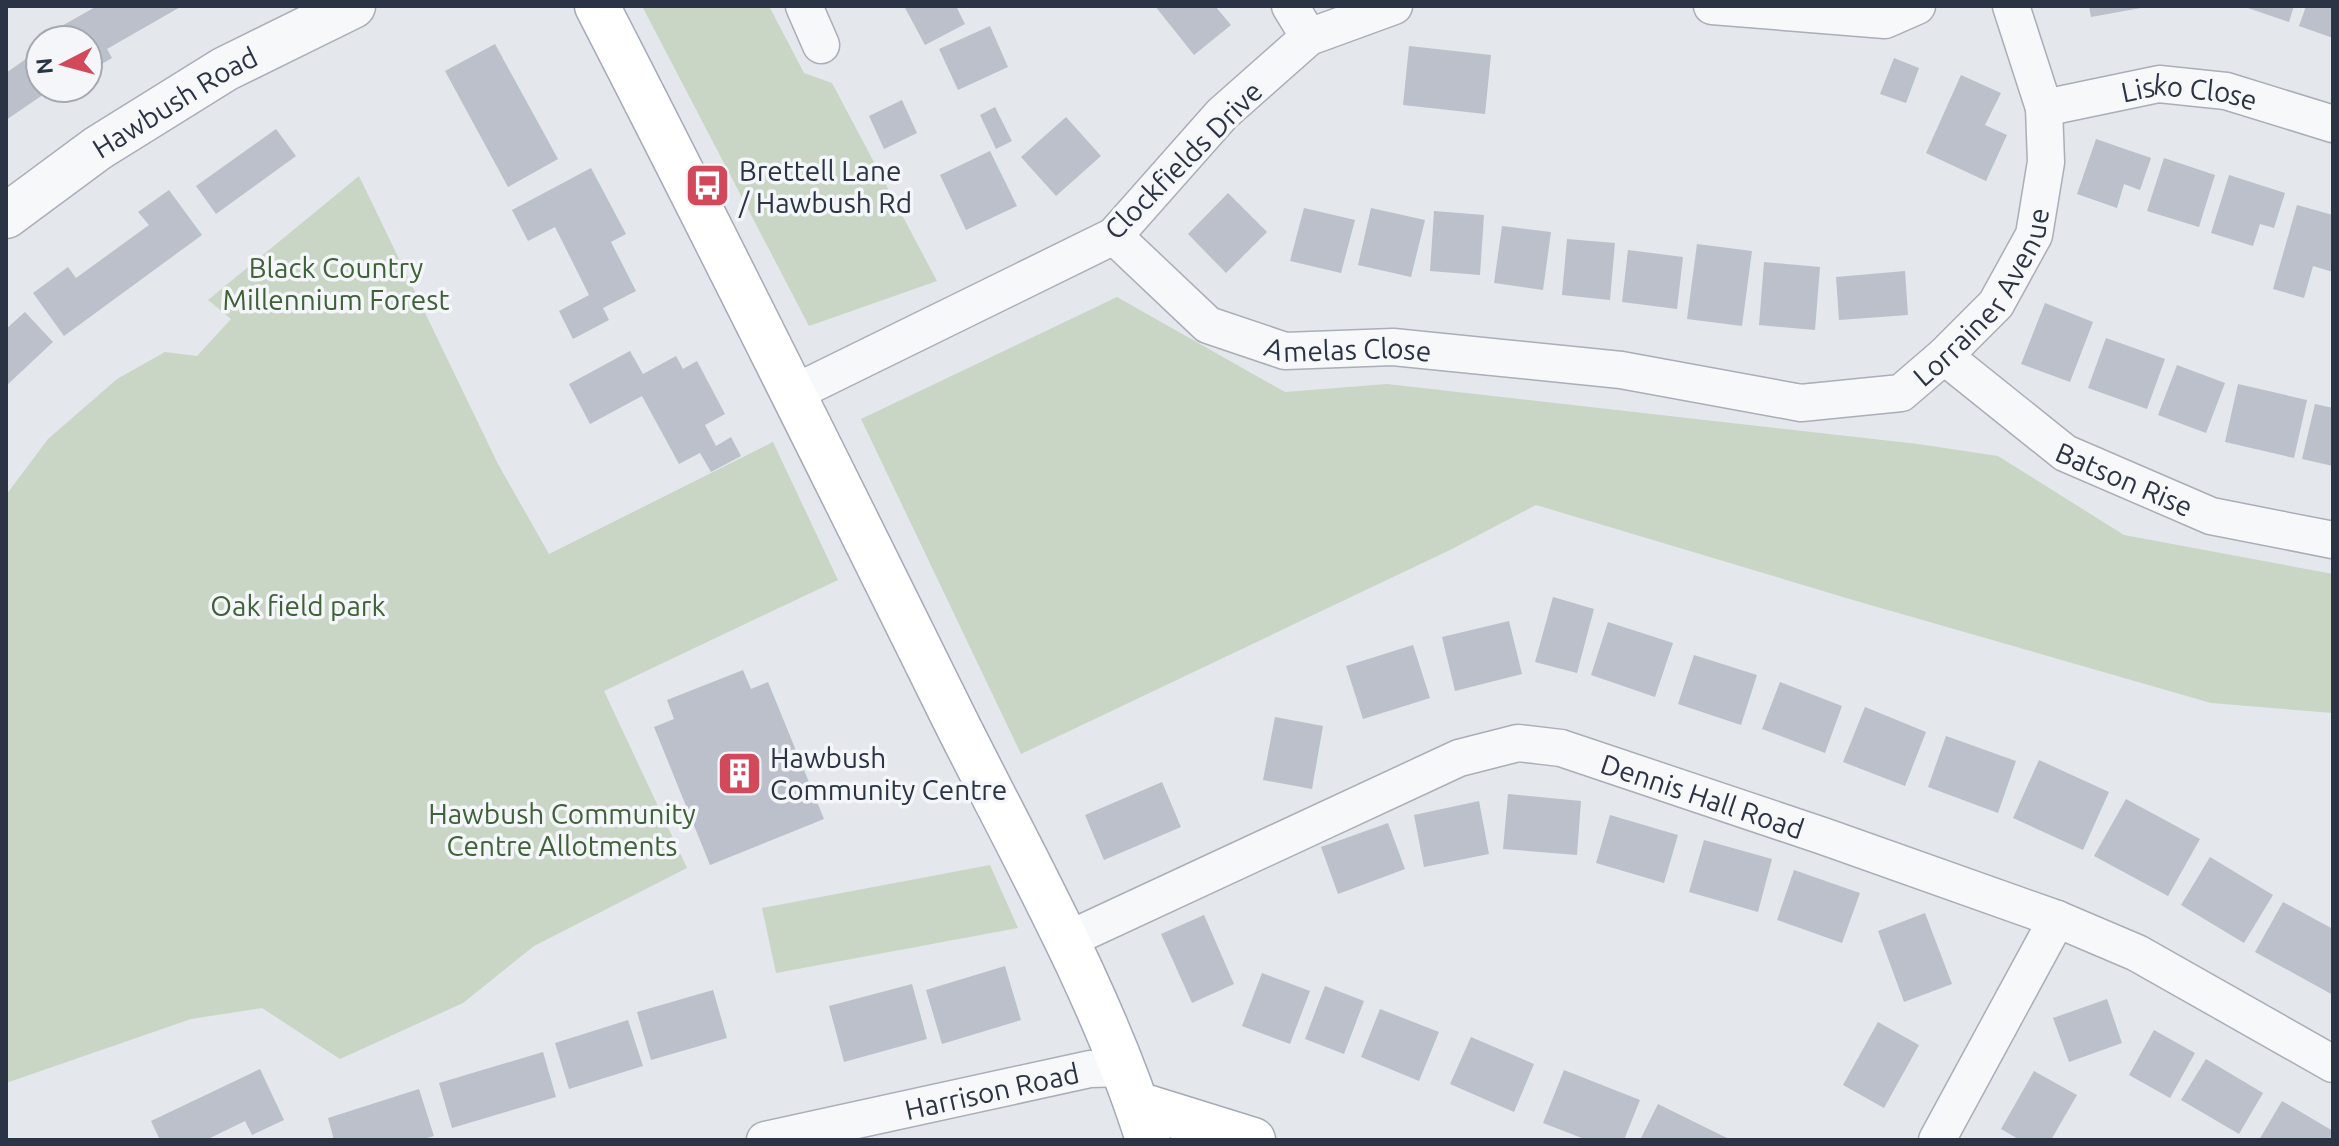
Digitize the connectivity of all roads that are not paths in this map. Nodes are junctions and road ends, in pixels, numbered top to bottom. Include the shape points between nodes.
1 (353, 6) edge
2 (597, 6) edge
3 (804, 6) edge
4 (1290, 6) edge
5 (1394, 6) edge
6 (1712, 6) edge
7 (1917, 6) edge
8 (2011, 6) edge
9 (1309, 37) junction
10 (821, 45) dead end
11 (2044, 108) junction
12 (2333, 124) edge
13 (6, 216) edge
14 (1114, 236) junction
15 (1944, 356) junction
16 (1621, 370) joint
17 (794, 393) junction
18 (2333, 540) edge
19 (2057, 919) junction
20 (1065, 941) junction
21 (2333, 1064) edge
22 (1136, 1104) edge
23 (765, 1140) edge
24 (1253, 1140) edge
25 (1937, 1140) edge

1 - 13 street, Hawbush Road via 225,69 98,148
2 - 17 main road
3 - 10 street
4 - 9 street
5 - 9 street, Clockfields Drive
6 - 7 street via 1885,20
8 - 11 street, Lorrainer Avenue
9 - 14 street, Clockfields Drive via 1222,114
11 - 12 street, Lisko Close via 2159,84 2226,91
11 - 15 street, Lorrainer Avenue via 2046,162 2034,235 1996,304
14 - 16 street, Amelas Close via 1208,325 1285,351 1393,347
14 - 17 street, Clockfields Drive
15 - 16 street, Lorrainer Avenue via 1901,393 1801,403
15 - 18 street, Batson Rise via 2065,453 2211,516
17 - 20 main road
19 - 20 street, Dennis Hall Road via 1561,748 1518,743 1459,758
19 - 21 street, Dennis Hall Road via 2137,953
19 - 25 street
20 - 22 main road
22 - 23 street, Harrison Road via 1090,1069
22 - 24 main road

